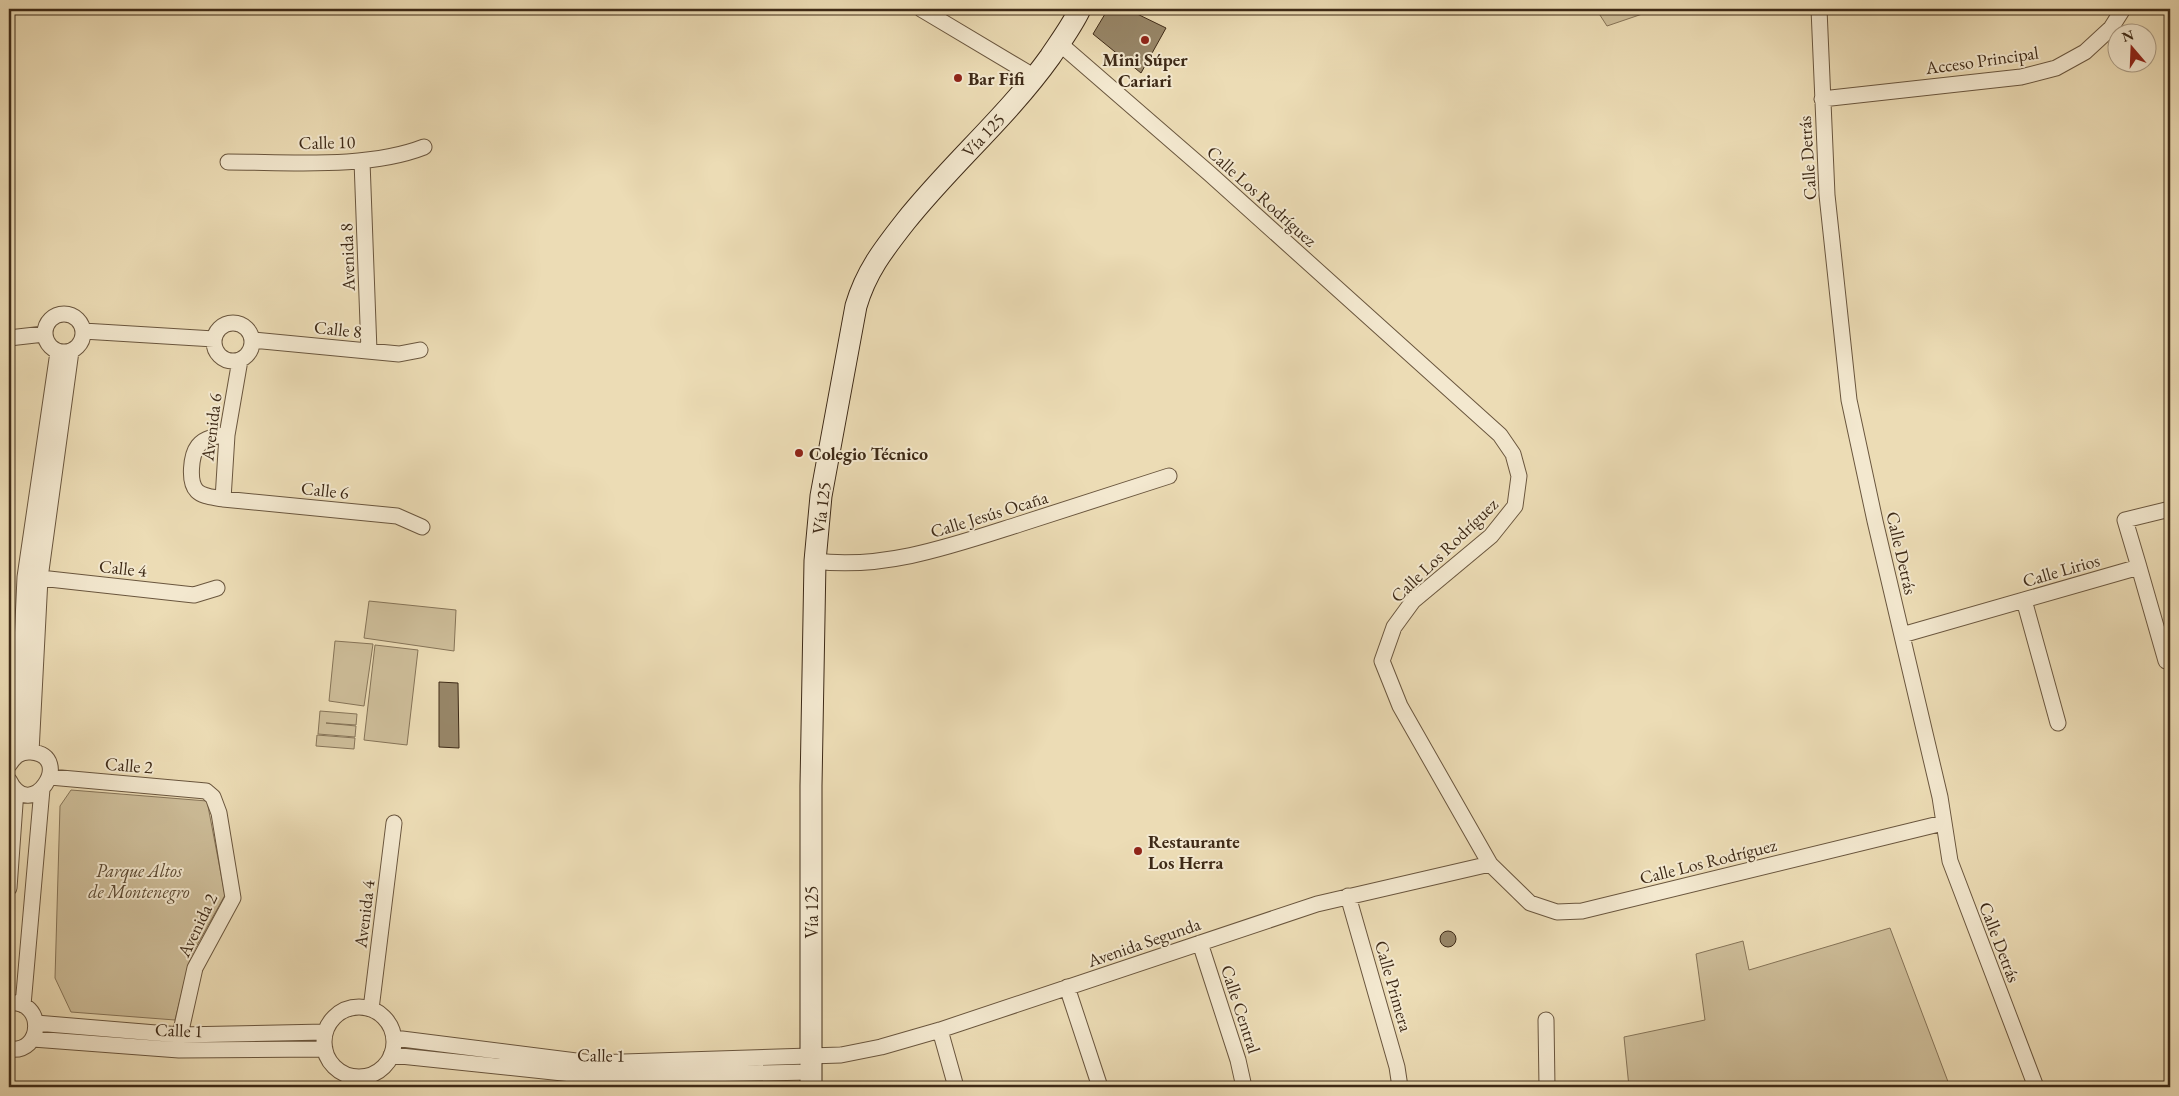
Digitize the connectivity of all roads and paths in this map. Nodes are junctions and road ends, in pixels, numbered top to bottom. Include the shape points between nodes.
1 (921, 9) edge
2 (1080, 9) edge
3 (1819, 9) edge
4 (2123, 9) edge
5 (1059, 43) junction
6 (1035, 77) junction
7 (1822, 99) junction
8 (424, 147) dead end
9 (362, 161) junction
10 (228, 162) dead end
11 (83, 330) junction
12 (44, 334) junction
13 (9, 338) edge
14 (214, 339) junction
15 (253, 340) junction
16 (420, 350) dead end
17 (64, 351) junction
18 (369, 351) junction
19 (240, 360) junction
20 (227, 436) junction
21 (1169, 476) dead end
22 (222, 499) junction
23 (2170, 509) edge
24 (422, 527) dead end
25 (815, 561) junction
26 (2139, 567) junction
27 (32, 578) junction
28 (217, 588) dead end
29 (2024, 600) junction
30 (1902, 635) junction
31 (2166, 662) dead end
32 (2058, 722) dead end
33 (19, 757) edge
34 (46, 783) junction
35 (13, 785) edge
36 (206, 791) joint
37 (394, 823) dead end
38 (1943, 823) junction
39 (1490, 864) junction
40 (9, 888) edge
41 (1348, 896) junction
42 (1200, 942) junction
43 (1067, 987) junction
44 (16, 1004) edge
45 (371, 1009) junction
46 (1546, 1020) dead end
47 (36, 1023) junction
48 (940, 1030) junction
49 (325, 1032) junction
50 (180, 1035) junction
51 (33, 1038) junction
52 (394, 1038) junction
53 (9, 1049) edge
54 (325, 1049) junction
55 (179, 1050) junction
56 (391, 1055) junction
57 (811, 1072) edge
58 (591, 1075) edge
59 (365, 1082) edge
60 (956, 1087) edge
61 (1100, 1087) edge
62 (1244, 1087) edge
63 (1400, 1087) edge
64 (1547, 1087) edge
65 (2036, 1087) edge

1 - 6 street
2 - 5 main road, Vía 125
3 - 7 street, Calle Detrás
4 - 7 street, Acceso Principal via 2110,28 2085,52 2056,68 2021,77
5 - 6 main road, Vía 125
5 - 39 street, Calle Los Rodríguez via 1500,435 1513,454 1519,476 1514,506 1491,536 1413,601 1394,627 1382,661 1400,706
6 - 25 main road, Vía 125 via 920,203 878,256 863,284 856,306 821,496
7 - 30 street, Calle Detrás via 1828,195 1849,400
8 - 9 street, Calle 10 via 404,155
9 - 10 street, Calle 10
9 - 18 street, Avenida 8
11 - 12 street via 78,319 59,314 48,321
11 - 14 street
11 - 17 street via 81,343
12 - 13 street
12 - 17 street via 48,344
14 - 15 street via 223,326 235,323 247,328
14 - 19 street via 214,348 222,358 234,362
15 - 18 street, Calle 8
15 - 19 street via 250,352
16 - 18 street, Calle 8 via 399,354
17 - 27 street
19 - 20 street, Avenida 6
20 - 22 street, Avenida 6
20 - 22 street, Calle 6 via 214,437 198,446 192,475 197,491
21 - 25 street, Calle Jesús Ocaña via 943,549 867,562 839,564
22 - 24 street, Calle 6 via 397,516
23 - 26 street via 2125,520
25 - 57 main road, Vía 125
26 - 29 street, Calle Lirios
26 - 31 street
27 - 28 street, Calle 4 via 194,595
27 - 33 street
29 - 30 street, Calle Lirios
29 - 32 street
30 - 38 street, Calle Detrás via 1940,797
33 - 34 street via 38,754 48,763
34 - 35 street, Calle 2 via 30,794
34 - 36 street, Calle 2
34 - 44 street
35 - 40 street
36 - 50 street, Avenida 2 via 213,797 219,814 233,898 195,968
37 - 45 street, Avenida 4
38 - 39 street, Calle Los Rodríguez via 1568,913 1530,902
38 - 65 street, Calle Detrás via 1950,861 1963,898
39 - 41 street, Avenida Segunda
41 - 42 street, Avenida Segunda
41 - 63 street, Calle Primera
42 - 43 street, Avenida Segunda
42 - 62 street, Calle Central
43 - 48 street, Avenida Segunda
43 - 61 street
44 - 47 street via 29,1009
45 - 49 street via 349,1008 338,1014
45 - 52 street via 387,1020
46 - 64 street
47 - 50 street, Calle 1
47 - 51 street
48 - 57 street, Avenida Segunda via 841,1055
48 - 60 street
49 - 50 street, Calle 1
49 - 54 street
50 - 55 street, Avenida 2
51 - 53 street via 21,1048
51 - 55 street, Calle 1
52 - 56 street
52 - 58 street, Calle 1
54 - 55 street, Calle 1
54 - 59 street via 328,1059 340,1070
56 - 58 street, Calle 1
56 - 59 street via 381,1069
57 - 58 street, Calle 1

